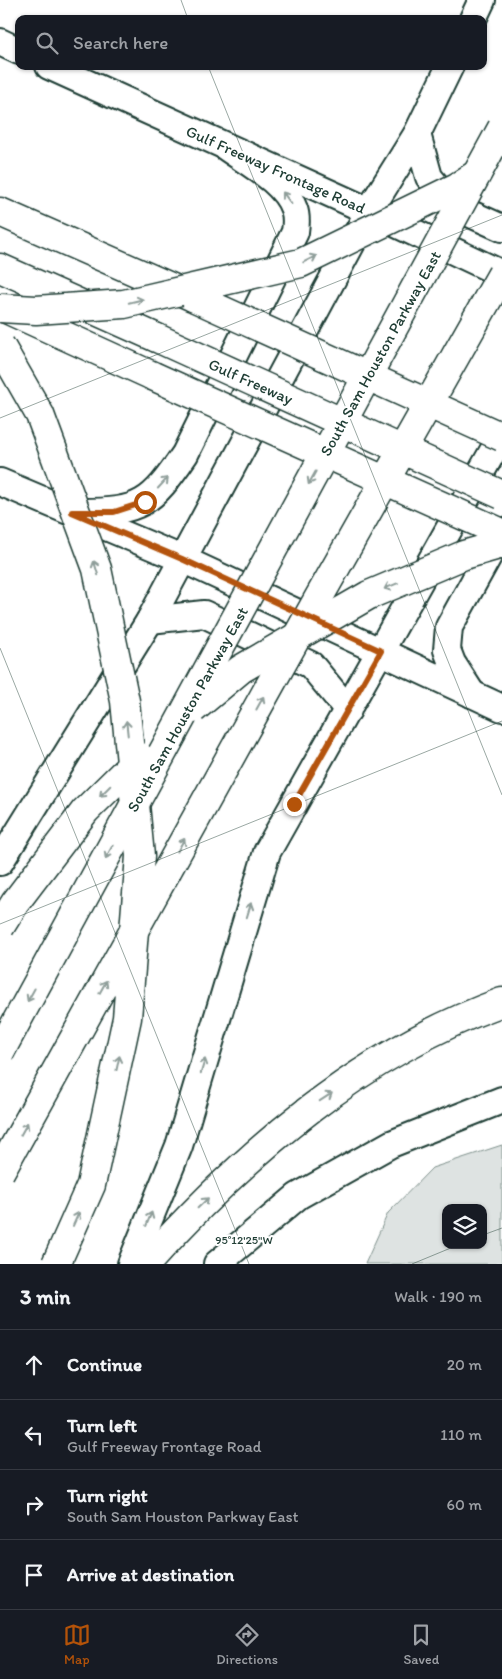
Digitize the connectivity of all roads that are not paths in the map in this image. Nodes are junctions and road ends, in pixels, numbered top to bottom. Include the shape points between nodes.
1 (482, 0) edge
2 (474, 15) edge
3 (0, 42) edge
4 (15, 49) edge
5 (59, 70) edge
6 (448, 70) edge
7 (502, 128) edge
8 (417, 134) junction
9 (226, 147) junction
10 (502, 159) edge
11 (369, 211) junction
12 (0, 212) edge
13 (502, 228) edge
14 (0, 268) edge
15 (502, 274) edge
16 (0, 307) edge
17 (0, 345) edge
18 (502, 436) edge
19 (0, 482) edge
20 (502, 495) edge
21 (72, 512) junction
22 (502, 532) edge
23 (502, 544) edge
24 (182, 559) junction
25 (150, 620) junction
26 (381, 651) junction
27 (472, 694) junction
28 (502, 708) edge
29 (348, 710) junction
30 (0, 862) edge
31 (0, 927) edge
32 (502, 1002) edge
33 (0, 1052) edge
34 (502, 1100) edge
35 (0, 1172) edge
36 (56, 1264) edge
37 (131, 1264) edge
38 (146, 1264) edge
39 (218, 1264) edge

1 - 2 main road
3 - 4 main road
5 - 9 main road, Gulf Freeway Frontage Road
6 - 8 main road
7 -> 33 highway, South Sam Houston Parkway East, bridge
8 - 11 main road
8 - 13 main road via 429,177 453,206
9 - 11 main road, Gulf Freeway Frontage Road
21 -> 9 main road via 114,512 132,508 145,502 169,477 185,454 295,232 295,211 291,202 277,185
16 -> 10 highway, bridge via 36,310 124,304 301,263 458,187
11 - 15 main road, Gulf Freeway Frontage Road
11 - 24 main road
12 - 18 highway, bridge
14 - 20 highway, Gulf Freeway, bridge
35 -> 15 highway, bridge
16 - 22 highway, bridge
36 -> 17 highway, bridge via 92,1185 127,1018 140,856 125,701 97,569 40,415
18 - 26 main road
19 - 21 main road
21 - 24 main road
22 - 27 main road via 449,627 447,650
23 -> 31 highway, bridge via 464,555 369,595 241,669 162,736 85,811
24 - 25 main road
24 - 26 main road
25 - 29 main road via 204,614 311,665
25 - 30 main road
26 - 27 main road
26 - 29 main road
27 - 28 main road
37 -> 29 main road via 179,1146 267,852
38 -> 32 highway via 184,1221 238,1169 313,1106 375,1065 432,1033
34 - 39 main road via 391,1144 298,1196

